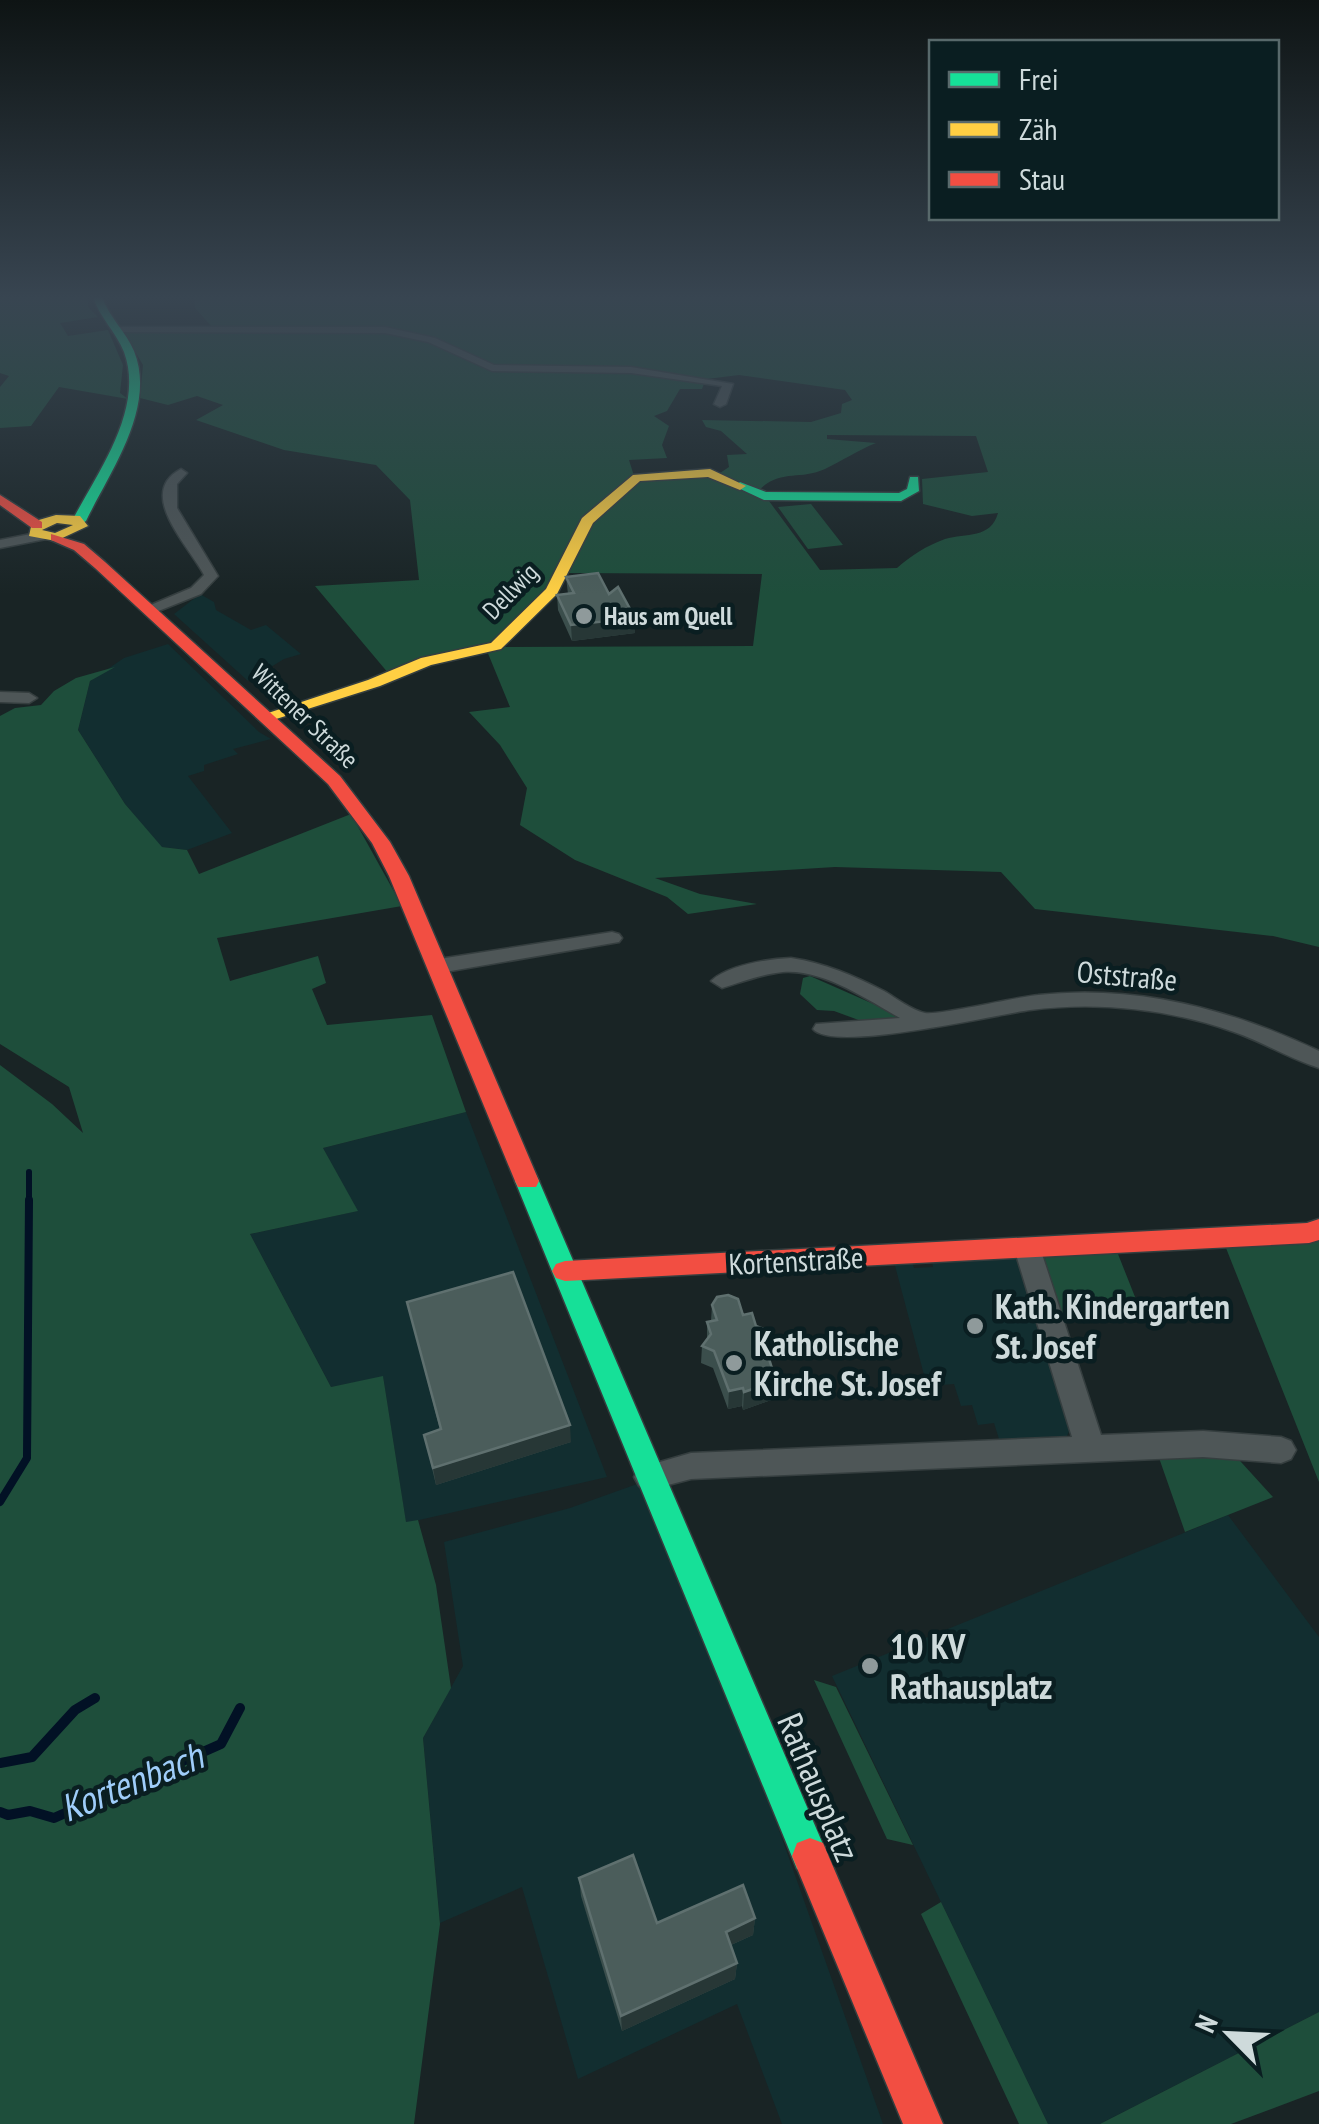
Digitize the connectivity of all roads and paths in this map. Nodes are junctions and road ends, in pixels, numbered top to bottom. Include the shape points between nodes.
1 (134, 396) edge
2 (723, 396) edge
3 (720, 404) dead end
4 (181, 473) dead end
5 (914, 480) dead end
6 (7, 503) edge
7 (60, 527) junction
8 (1, 544) edge
9 (147, 607) junction
10 (0, 697) edge
11 (30, 698) dead end
12 (267, 716) junction
13 (612, 938) dead end
14 (439, 966) junction
15 (722, 981) dead end
16 (923, 1021) junction
17 (824, 1028) dead end
18 (1319, 1060) edge
19 (1319, 1229) edge
20 (1027, 1248) junction
21 (565, 1271) junction
22 (1091, 1450) junction
23 (1280, 1450) dead end
24 (649, 1477) junction
25 (923, 2124) edge

1 - 7 main road
2 - 3 street
4 - 9 street via 168,490 170,511 211,576 186,596
5 - 12 main road, Dellwig via 914,491 901,497 764,496 710,473 636,478 587,521 552,591 496,646 426,661
6 - 7 main road, Wittener Straße
7 - 8 street
7 - 9 main road, Wittener Straße
9 - 12 main road, Wittener Straße
10 - 11 street
12 - 14 main road, Wittener Straße via 334,780 373,831
13 - 14 street
14 - 21 main road, Wittener Straße
15 - 16 street via 800,966
16 - 17 street, Oststraße via 868,1030
16 - 18 street, Oststraße via 1028,1002 1138,1001 1232,1022
19 - 20 main road, Kortenstraße
20 - 21 main road, Kortenstraße
20 - 22 street
21 - 24 main road, Wittener Straße
22 - 23 street via 1202,1444
22 - 24 street via 691,1466
24 - 25 main road, Rathausplatz

